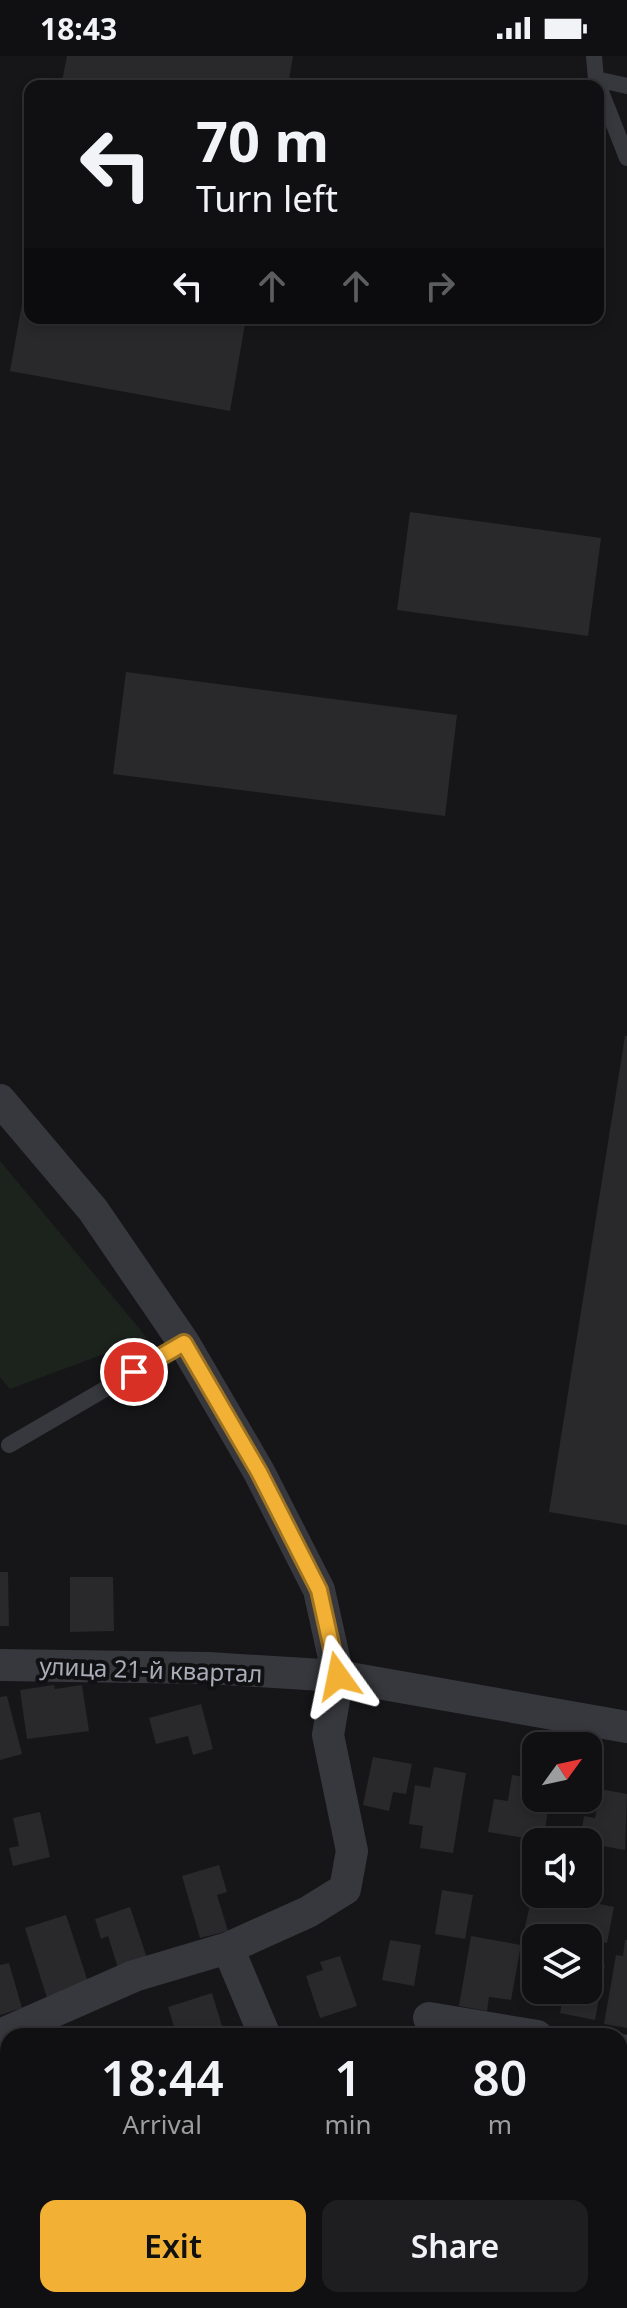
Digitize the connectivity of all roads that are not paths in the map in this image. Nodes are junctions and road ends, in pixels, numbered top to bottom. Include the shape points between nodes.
1 (594, 56) edge
2 (596, 79) joint
3 (600, 80) edge
4 (604, 81) edge
5 (627, 86) edge
6 (604, 99) edge
7 (627, 158) edge
8 (0, 1100) edge
9 (184, 1343) junction
10 (9, 1445) dead end
11 (0, 1665) edge
12 (338, 1676) junction
13 (627, 1727) edge
14 (228, 1948) junction
15 (429, 2018) dead end
16 (16, 2028) edge
17 (262, 2028) edge
18 (489, 2028) edge

1 - 2 lane
2 - 3 lane
4 - 5 lane
6 - 7 lane
8 - 9 street via 93,1210
9 - 10 lane
9 - 12 street via 319,1590
11 - 12 street, улица 21-й квартал
12 - 13 street, улица 21-й квартал
12 - 14 street via 328,1735 352,1851 345,1889
14 - 16 street via 134,1976
14 - 17 street
15 - 18 street

